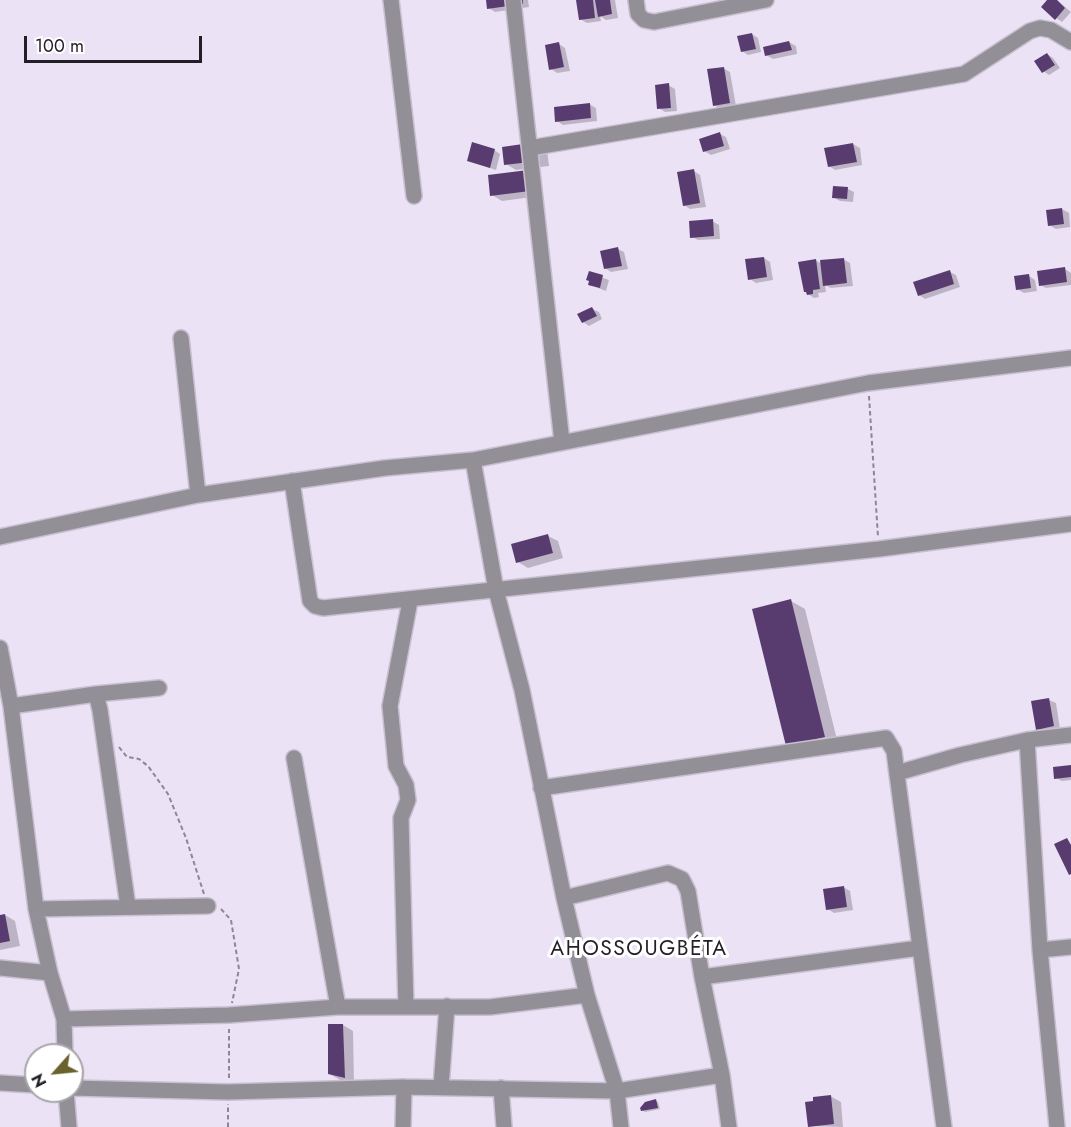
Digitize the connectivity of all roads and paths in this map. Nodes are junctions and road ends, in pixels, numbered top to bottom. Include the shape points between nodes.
1 (391, 0) edge
2 (513, 0) edge
3 (636, 0) edge
4 (766, 0) edge
5 (742, 2) edge
6 (1071, 42) edge
7 (530, 148) junction
8 (414, 196) dead end
9 (181, 338) dead end
10 (1071, 358) edge
11 (868, 383) junction
12 (562, 442) junction
13 (473, 460) junction
14 (292, 481) junction
15 (198, 495) junction
16 (1071, 524) edge
17 (0, 537) edge
18 (879, 549) junction
19 (496, 590) junction
20 (410, 601) junction
21 (0, 648) edge
22 (159, 688) dead end
23 (96, 694) junction
24 (11, 706) junction
25 (1071, 735) edge
26 (1027, 740) junction
27 (115, 742) dead end
28 (294, 758) dead end
29 (897, 772) junction
30 (541, 788) junction
31 (564, 898) junction
32 (208, 906) joint
33 (128, 907) junction
34 (36, 909) junction
35 (1071, 947) edge
36 (919, 948) junction
37 (1040, 950) junction
38 (0, 968) edge
39 (50, 974) junction
40 (702, 977) junction
41 (587, 994) junction
42 (447, 1006) junction
43 (338, 1007) junction
44 (406, 1007) junction
45 (64, 1019) junction
46 (65, 1043) edge
47 (722, 1075) junction
48 (0, 1083) edge
49 (24, 1085) edge
50 (404, 1087) junction
51 (441, 1087) junction
52 (84, 1088) edge
53 (501, 1088) junction
54 (617, 1091) junction
55 (67, 1103) edge
56 (69, 1127) edge
57 (403, 1127) edge
58 (504, 1127) edge
59 (621, 1127) edge
60 (729, 1127) edge
61 (944, 1127) edge
62 (1057, 1127) edge

1 - 8 street
2 - 7 street
3 - 5 street via 638,14 654,22
4 - 5 street
6 - 7 street via 1040,28 964,74
7 - 12 street
9 - 15 street
10 - 11 street
11 - 12 street
11 - 18 path
12 - 13 street
13 - 14 street
13 - 19 street
14 - 15 street
14 - 20 street via 310,601 323,608
15 - 17 street
16 - 18 street
18 - 19 street
19 - 20 street
19 - 30 street via 522,690
20 - 44 street via 390,706 396,766 406,785 408,800 401,818
21 - 24 street
22 - 23 street
23 - 24 street
23 - 33 street
24 - 34 street
25 - 26 street
26 - 29 street
26 - 37 street
27 - 32 path via 127,757 148,766 168,794
28 - 43 street
29 - 30 street via 894,751 886,738 876,738
29 - 36 street
30 - 31 street
31 - 40 street via 668,873 682,879 688,891
31 - 41 street
32 - 33 street
33 - 34 street
34 - 39 street
35 - 37 street
36 - 40 street
36 - 61 street
37 - 62 street
38 - 39 street
39 - 45 street
40 - 47 street
41 - 42 street via 490,1007
41 - 54 street
42 - 44 street
42 - 51 street
43 - 44 street
43 - 45 street via 229,1015
45 - 46 street
47 - 54 street
47 - 60 street
48 - 49 street
50 - 51 street
50 - 52 street via 228,1092
50 - 57 street
51 - 53 street
53 - 54 street
53 - 58 street
54 - 59 street
55 - 56 street

